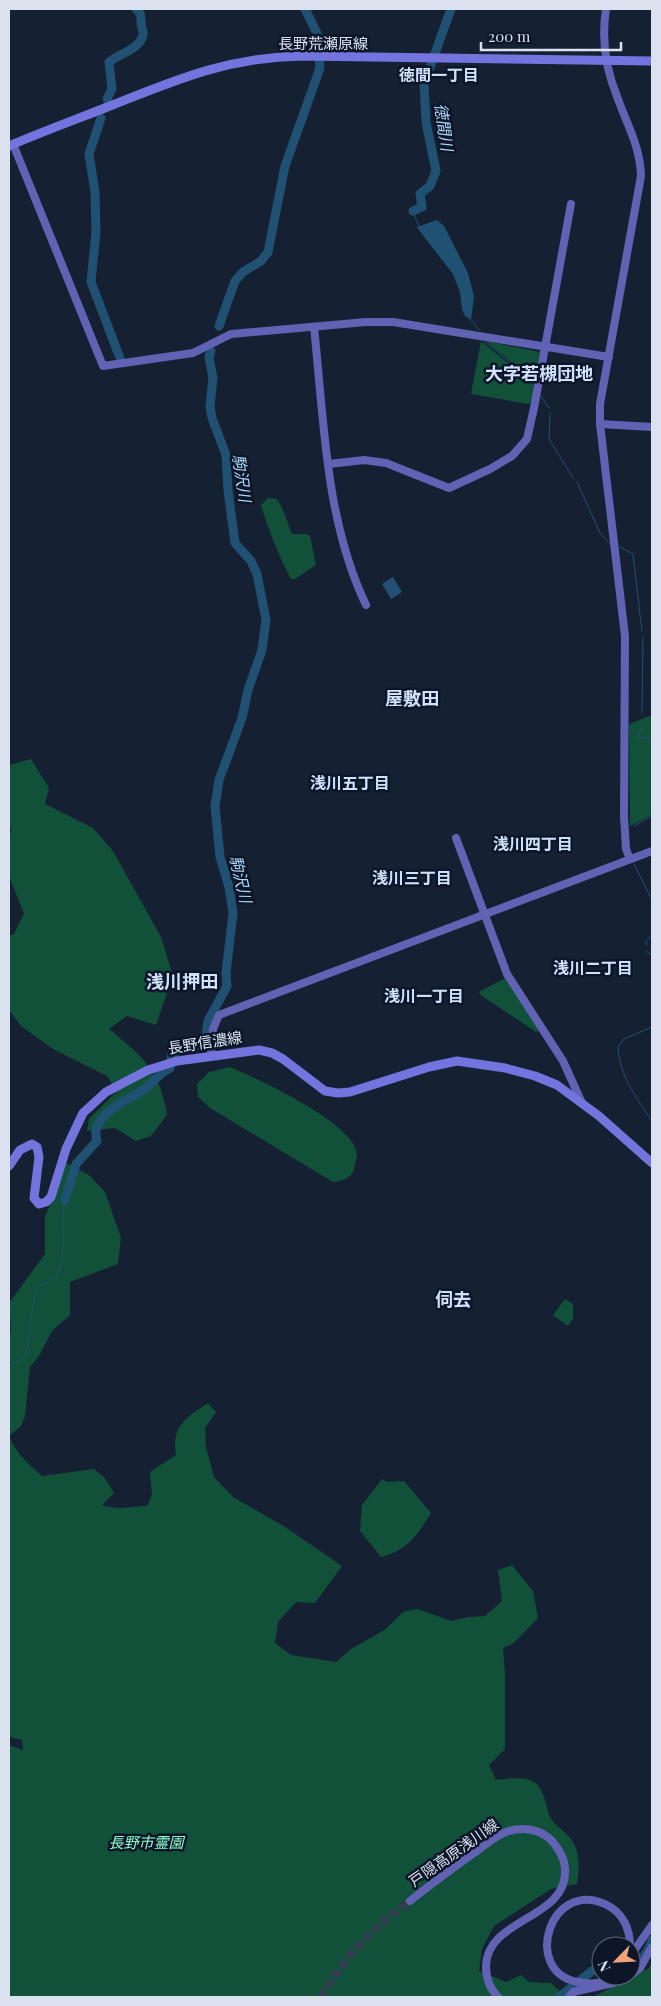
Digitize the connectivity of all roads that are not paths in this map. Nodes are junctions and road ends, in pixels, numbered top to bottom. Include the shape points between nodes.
1 (606, 9) edge
2 (605, 61) junction
3 (652, 61) edge
4 (11, 145) edge
5 (571, 204) dead end
6 (314, 328) junction
7 (545, 346) junction
8 (609, 357) junction
9 (600, 424) junction
10 (652, 427) edge
11 (329, 464) junction
12 (366, 605) dead end
13 (456, 838) dead end
14 (652, 851) edge
15 (630, 859) junction
16 (485, 916) junction
17 (211, 1055) junction
18 (582, 1103) junction
19 (652, 1163) edge
20 (9, 1166) edge
21 (410, 1901) tunnel mouth
22 (651, 1929) edge
23 (629, 1936) edge
24 (641, 1942) edge
25 (652, 1947) edge
26 (652, 1955) edge
27 (643, 1963) joint
28 (591, 1983) edge
29 (598, 1986) edge
30 (600, 1986) edge
31 (498, 1997) edge
32 (570, 1997) edge
33 (574, 1997) edge

1 - 2 street via 603,30
2 - 3 main road, 長野荒瀬原線
2 - 4 main road, 長野荒瀬原線 via 302,56 239,61 187,75
2 - 8 street via 638,147 641,176
4 - 6 street via 103,366 193,353 231,334
5 - 7 street
6 - 7 street via 393,322
6 - 11 street
7 - 8 street
7 - 11 street via 526,439 512,456 490,469 449,488 386,463 364,460
8 - 9 street via 600,404
9 - 10 street
9 - 15 street via 624,636 624,816 626,849
11 - 12 street via 341,541
13 - 16 street
14 - 15 street
15 - 16 street
16 - 17 street via 219,1015 213,1028
16 - 18 street via 507,974 564,1061
17 - 18 main road, 長野信濃線 via 251,1050 267,1052 290,1064 325,1091 338,1094 429,1067 457,1061 480,1063 535,1076 557,1085
17 - 20 main road, 長野信濃線 via 164,1064 123,1082 88,1107 76,1124 51,1197 46,1202 39,1204 34,1198 39,1157 37,1147 32,1144 22,1148
18 - 19 main road, 長野信濃線
21 - 31 street, 戸隠高原浅川線 via 496,1837 515,1829 545,1834 554,1843 565,1867 560,1891 548,1905 504,1934 488,1954 488,1979
22 - 24 street
23 - 28 street via 624,1920 615,1910 597,1901 582,1901 565,1907 555,1916 546,1948 552,1964 571,1981
25 - 27 street
26 - 27 street
29 - 33 street
30 - 32 street via 573,1992

